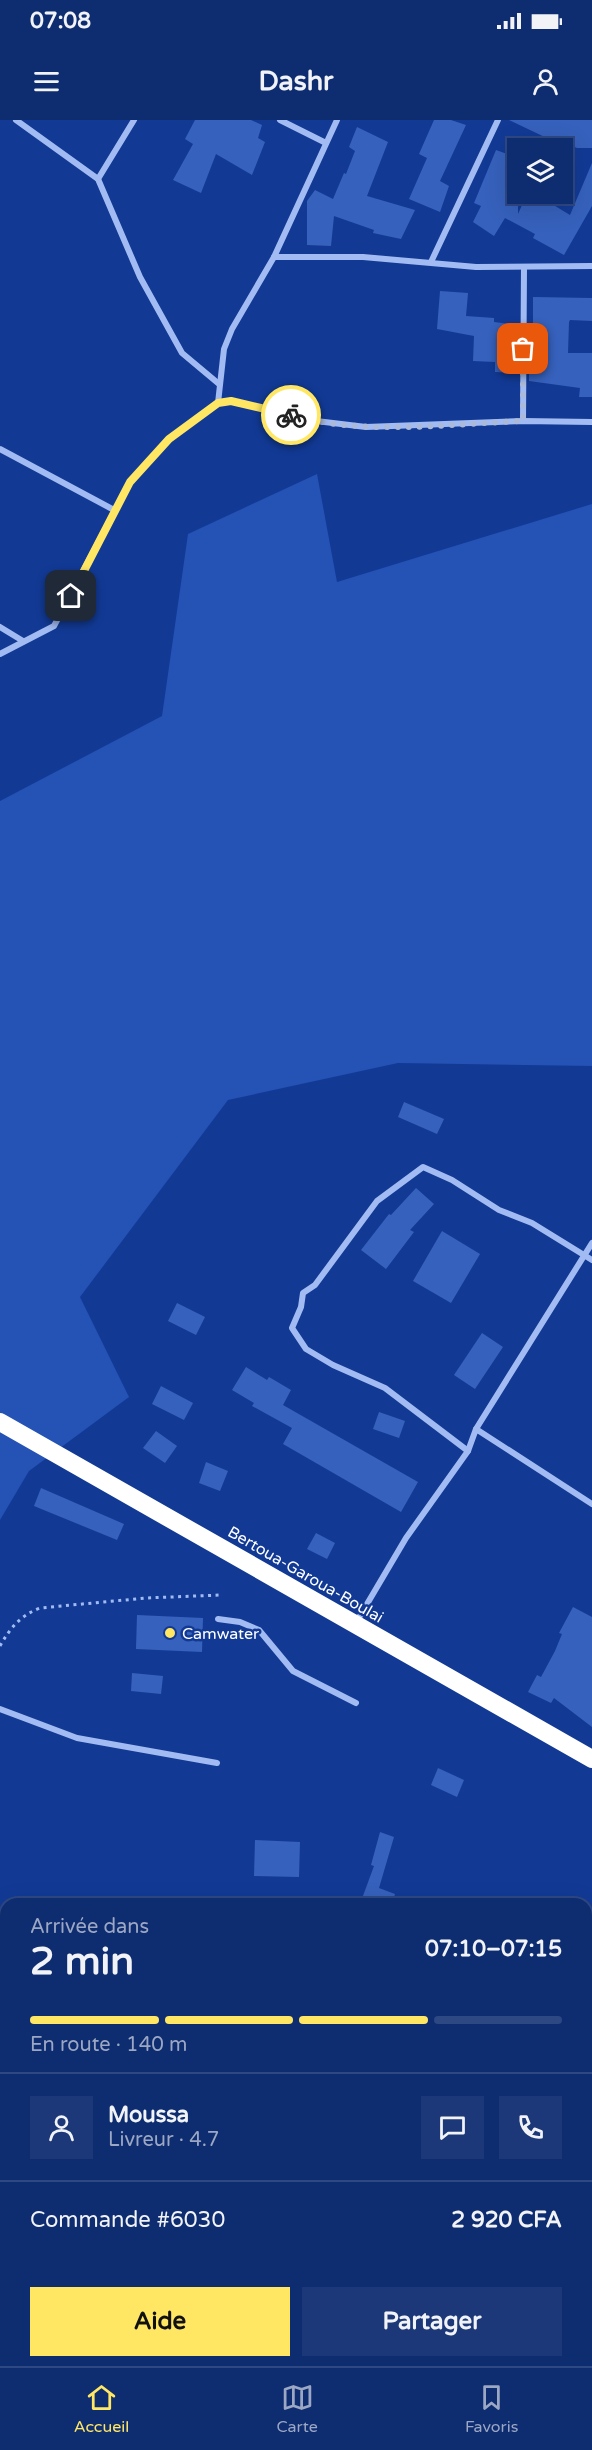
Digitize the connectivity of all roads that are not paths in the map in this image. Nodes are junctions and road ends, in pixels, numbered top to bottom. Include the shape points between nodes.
1 (16, 120) edge
2 (134, 120) edge
3 (280, 120) edge
4 (337, 120) edge
5 (498, 120) edge
6 (326, 143) junction
7 (98, 179) junction
8 (274, 257) junction
9 (430, 262) junction
10 (592, 266) edge
11 (524, 267) junction
12 (219, 384) junction
13 (218, 403) junction
14 (523, 421) junction
15 (592, 422) edge
16 (0, 449) edge
17 (114, 510) junction
18 (0, 627) edge
19 (23, 640) junction
20 (0, 654) edge
21 (592, 1243) edge
22 (585, 1255) junction
23 (592, 1260) edge
24 (0, 1422) edge
25 (476, 1429) junction
26 (468, 1451) junction
27 (592, 1504) edge
28 (218, 1619) dead end
29 (355, 1625) junction
30 (356, 1703) dead end
31 (0, 1709) edge
32 (592, 1759) edge
33 (217, 1763) dead end

1 - 7 street
2 - 7 street
3 - 6 street
4 - 6 street
5 - 9 street
6 - 8 street
7 - 12 street via 140,277 182,353
8 - 9 street
8 - 12 street via 232,329
9 - 11 street
10 - 11 street
11 - 14 street
12 - 13 street
13 - 14 street via 231,401 308,420 366,427
13 - 17 street via 169,439 130,482
14 - 15 street
16 - 17 street
17 - 19 street via 61,617 54,626
18 - 19 street
19 - 20 street
21 - 22 street
22 - 23 street
22 - 25 street
22 - 26 street via 423,1167 377,1201 315,1285 303,1293 292,1328 306,1349 385,1388
24 - 29 highway, Bertoua-Garoua-Boulai
25 - 26 street
25 - 27 street
26 - 29 street via 406,1538
28 - 30 street via 259,1630 293,1671
29 - 32 highway, Bertoua-Garoua-Boulai
31 - 33 street via 77,1738

